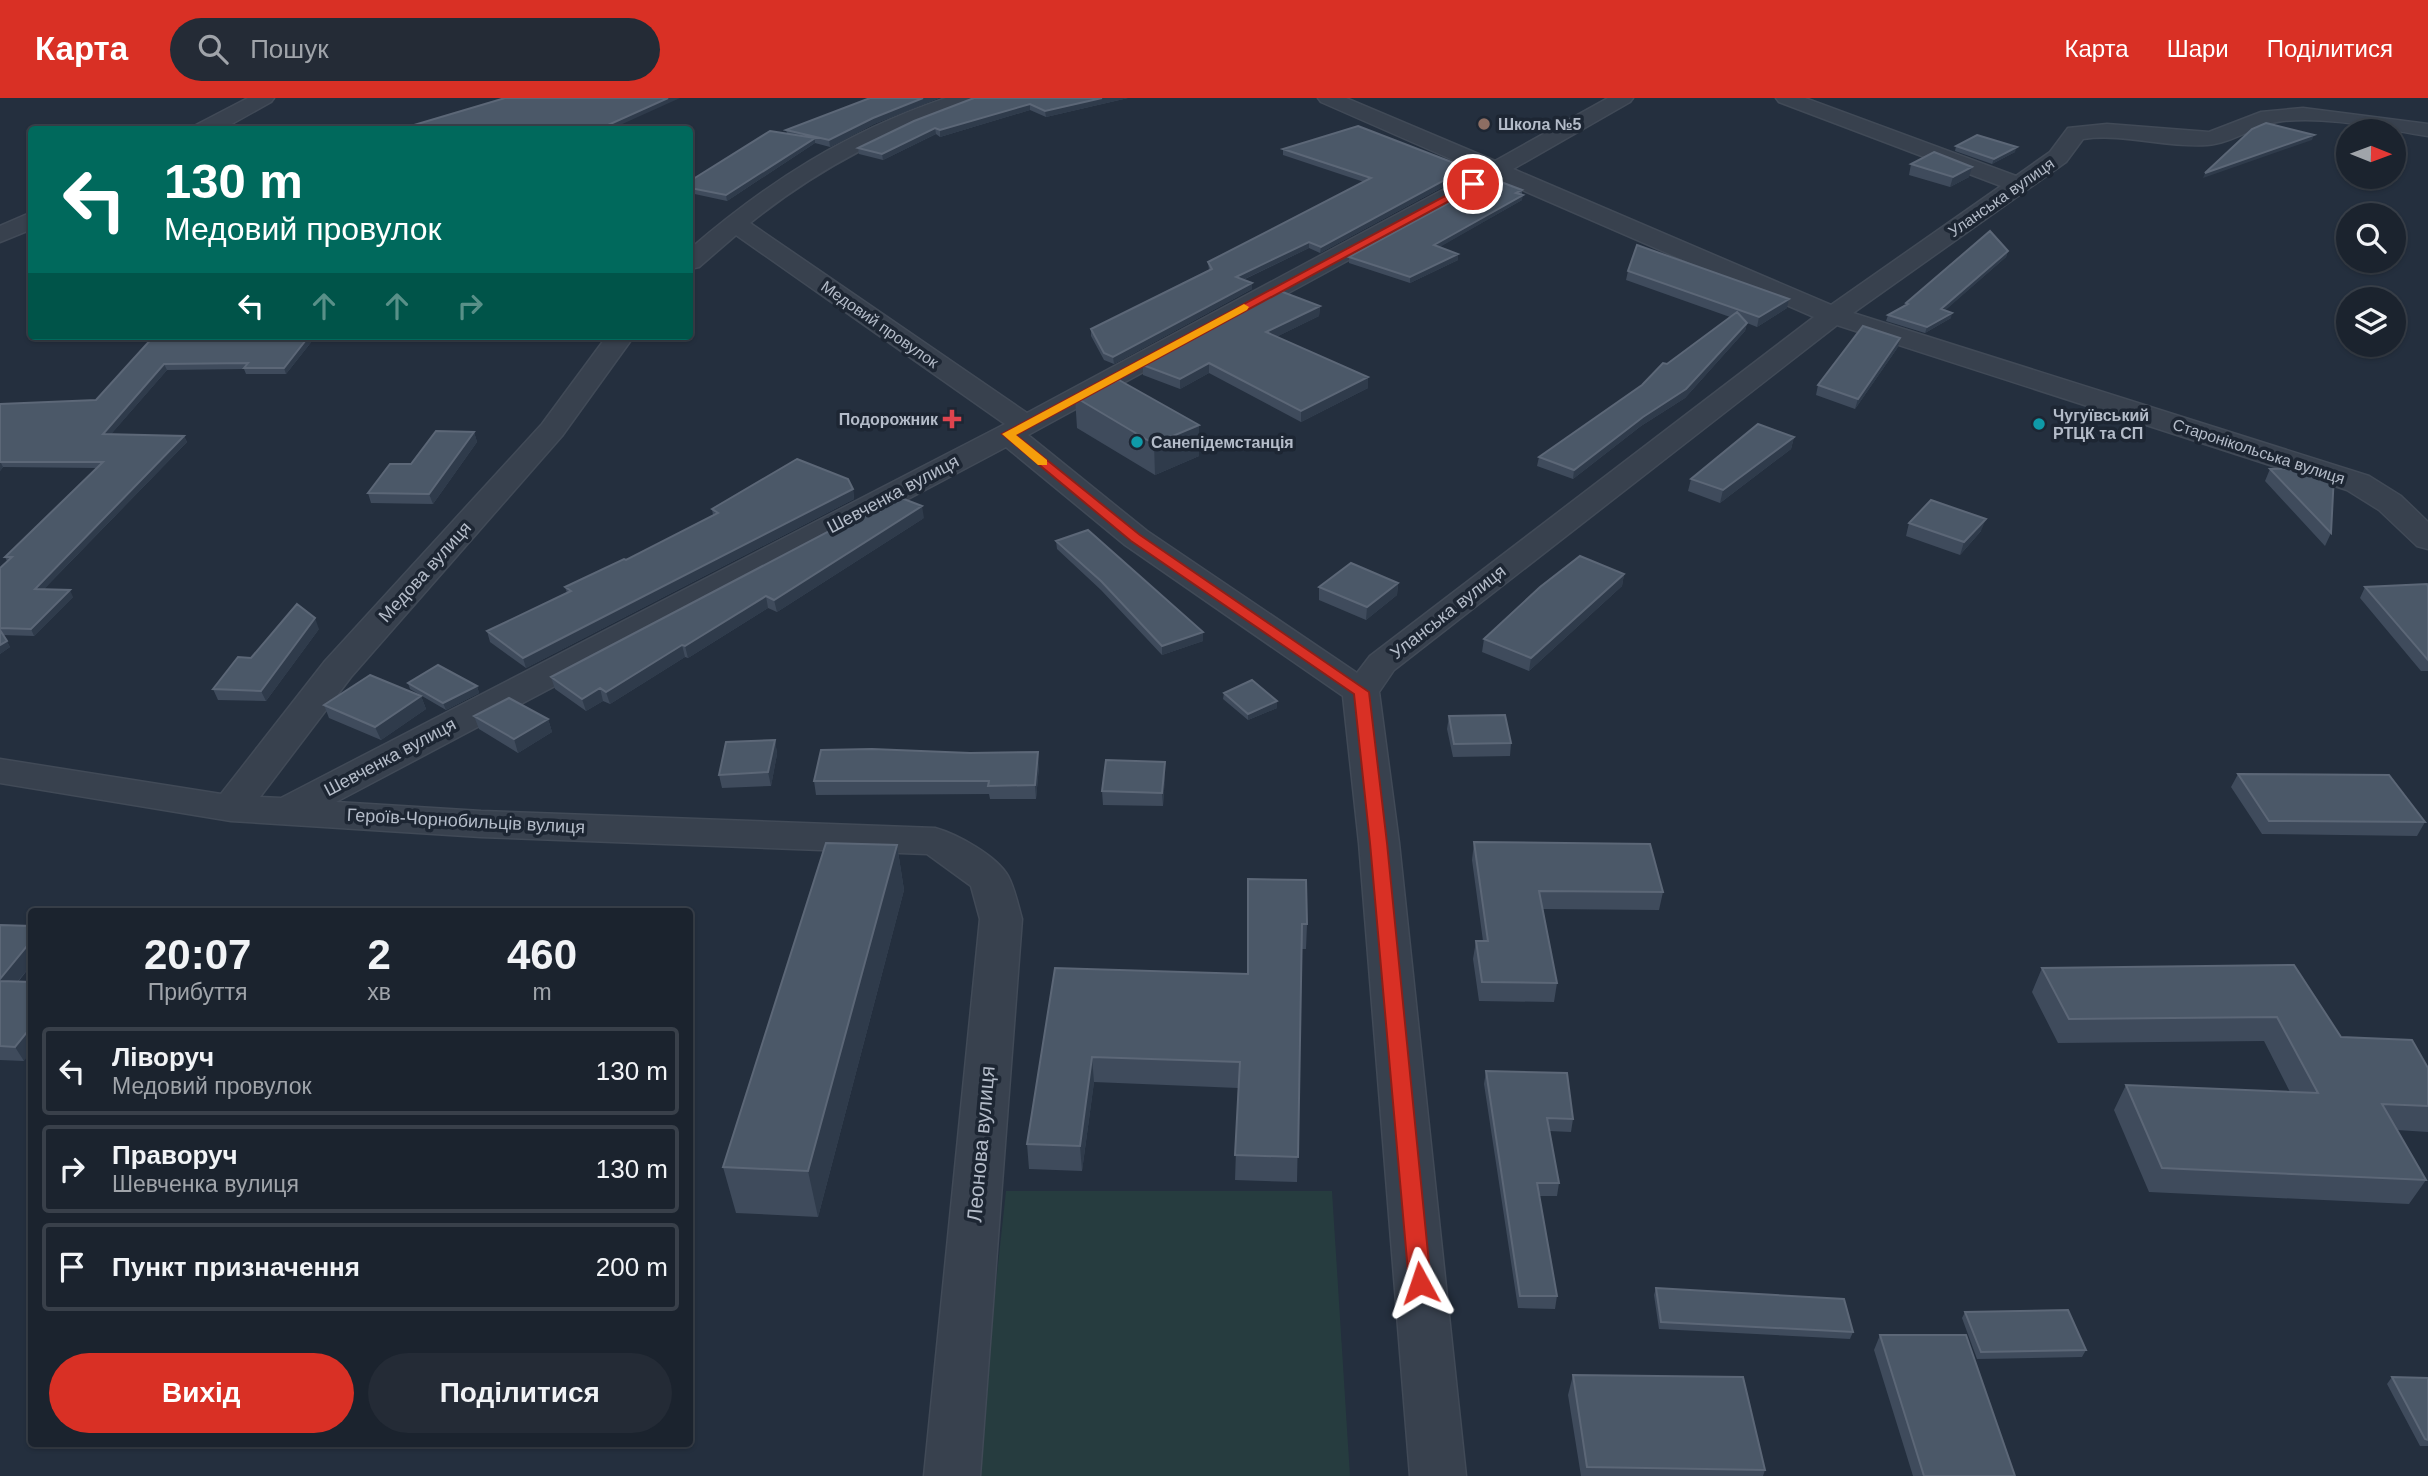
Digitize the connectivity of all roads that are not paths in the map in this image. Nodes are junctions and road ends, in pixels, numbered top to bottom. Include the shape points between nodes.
1 (264, 98) edge
2 (967, 98) edge
3 (1328, 98) edge
4 (1623, 98) edge
5 (1786, 98) edge
6 (212, 126) edge
7 (2428, 130) edge
8 (1497, 171) junction
9 (2018, 185) junction
10 (28, 221) edge
11 (735, 223) junction
12 (0, 235) edge
13 (693, 259) edge
14 (1833, 315) junction
15 (618, 340) edge
16 (1017, 430) junction
17 (2428, 539) edge
18 (1361, 692) junction
19 (0, 771) edge
20 (231, 808) junction
21 (286, 812) junction
22 (935, 841) joint
23 (952, 1476) edge
24 (1438, 1476) edge

1 - 6 street
2 - 11 street via 832,155
3 - 8 street
4 - 8 street, Шевченка вулиця
5 - 9 street
7 - 9 street, Уланська вулиця via 2285,115 2216,138 2090,130 2076,133 2058,157
8 - 14 street
8 - 16 street, Шевченка вулиця
9 - 14 street, Уланська вулиця
10 - 12 street
11 - 13 street
11 - 16 street, Медовий провулок
14 - 17 street, Старонікольська вулиця via 2358,483 2390,503
14 - 18 street, Уланська вулиця via 1381,663
15 - 20 street, Медова вулиця via 552,430 338,669
16 - 18 street, Медовий провулок via 1136,538
16 - 21 street, Шевченка вулиця
18 - 24 street
19 - 20 street, Героїв-Чорнобильців вулиця
20 - 21 street, Героїв-Чорнобильців вулиця
21 - 22 street, Героїв-Чорнобильців вулиця
22 - 23 street, Леонова вулиця via 990,880 1001,919

